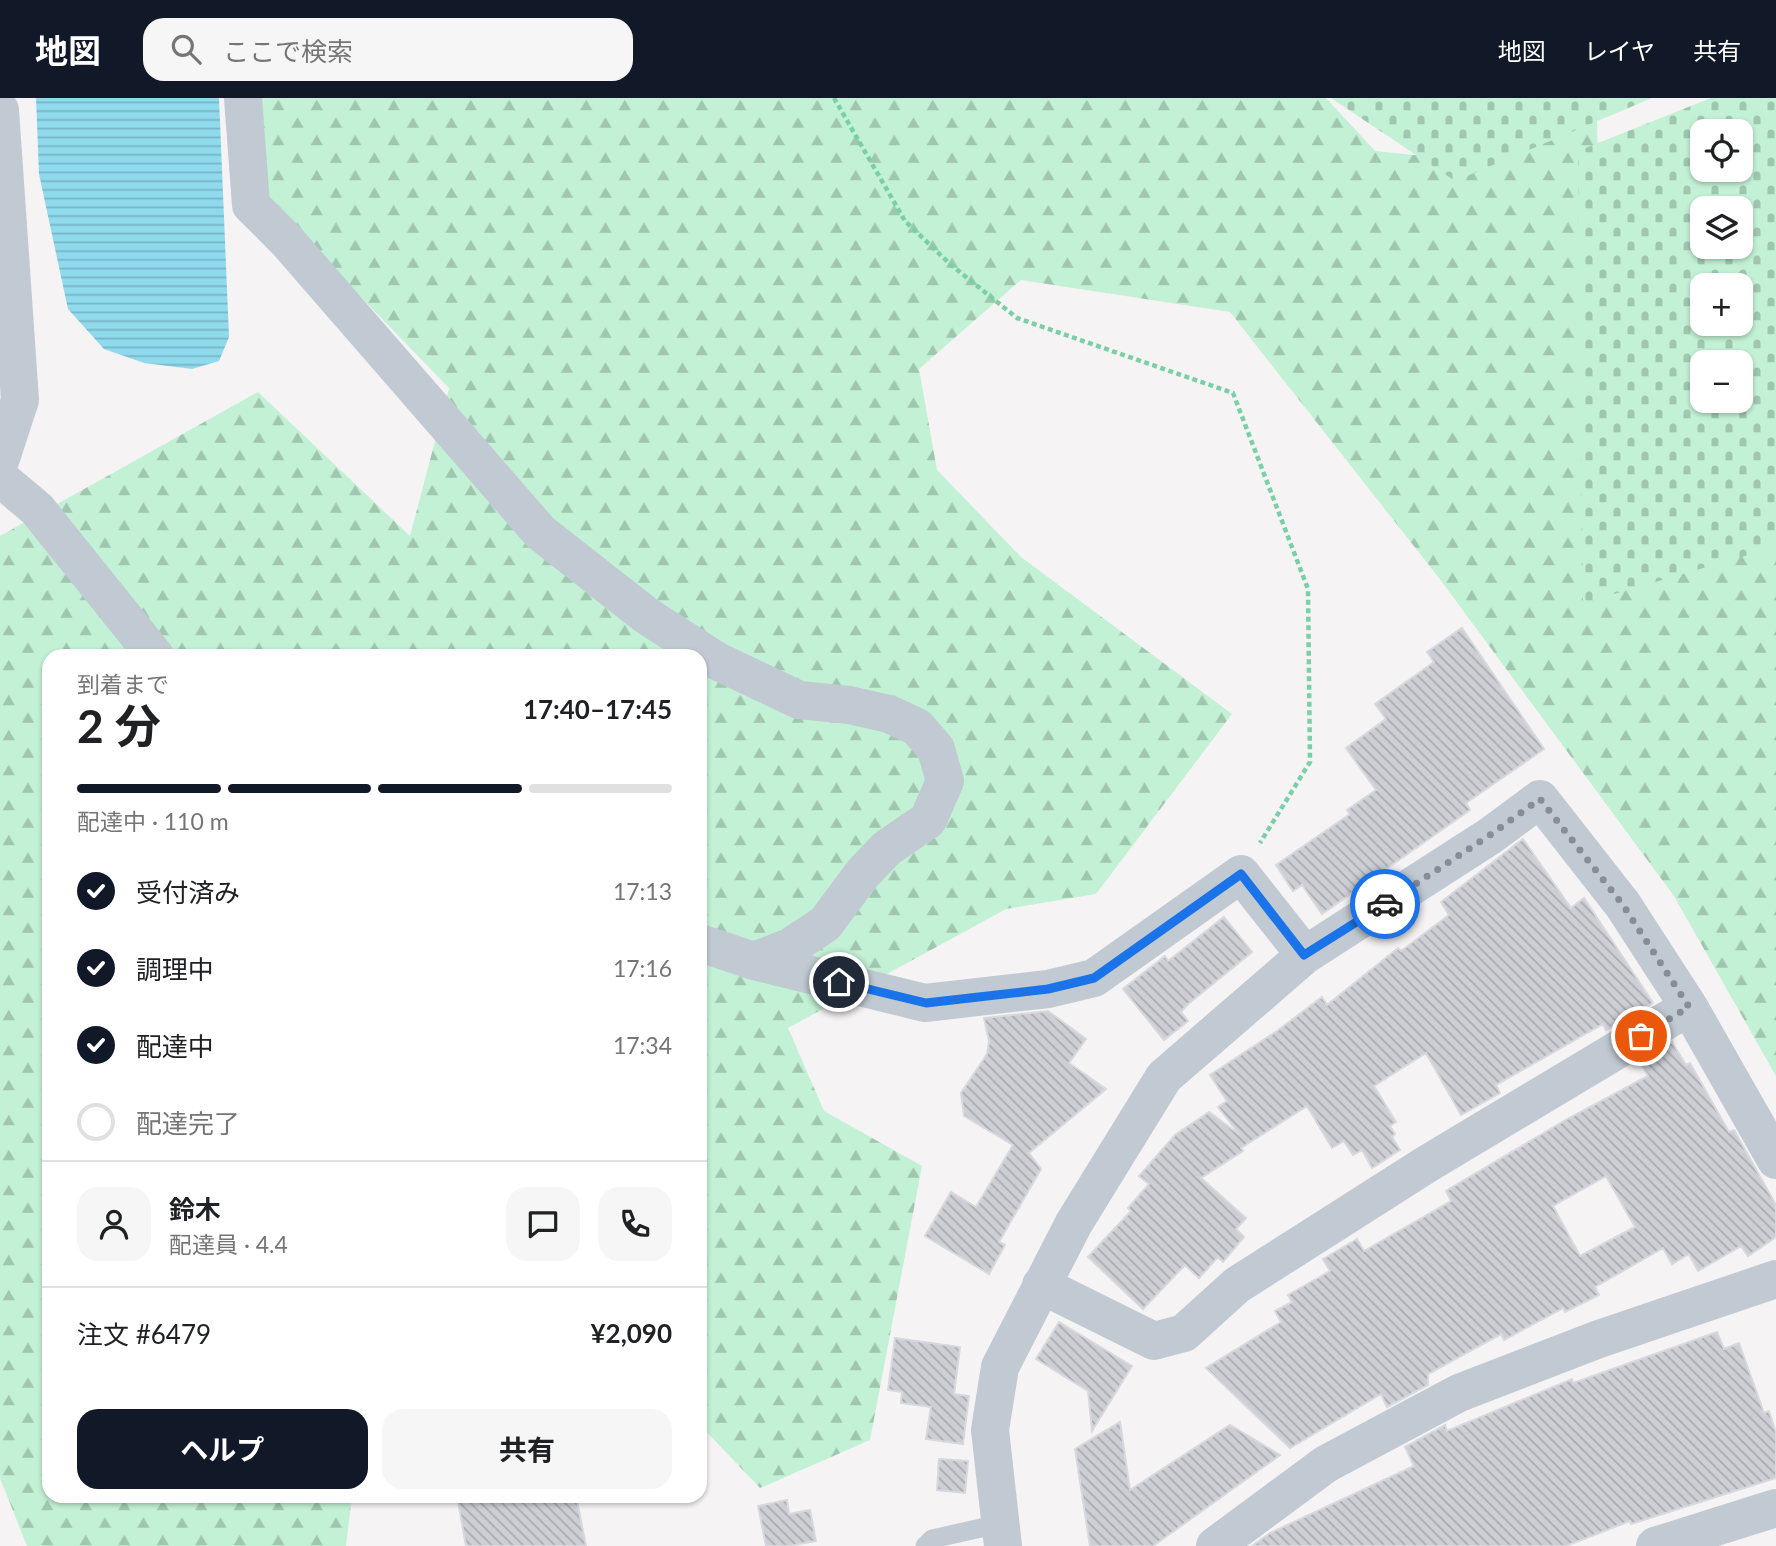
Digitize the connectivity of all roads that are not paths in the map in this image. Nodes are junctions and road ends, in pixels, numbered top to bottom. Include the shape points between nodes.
1 (243, 98) edge
2 (0, 110) edge
3 (0, 461) edge
4 (0, 478) edge
5 (149, 649) edge
6 (698, 649) edge
7 (707, 655) edge
8 (707, 945) edge
9 (1304, 955) junction
10 (754, 961) junction
11 (1689, 1007) junction
12 (1776, 1160) edge
13 (1776, 1279) edge
14 (1041, 1285) junction
15 (1776, 1508) edge
16 (1001, 1535) edge
17 (925, 1546) edge
18 (1215, 1546) edge
19 (1655, 1546) edge

1 - 6 street via 251,205 540,532 647,616
2 - 3 street via 20,400
4 - 5 street via 37,509
7 - 10 street via 799,700 889,713 917,727 936,749 945,782 928,820 887,848 825,924 790,947
8 - 10 street
9 - 10 street via 1241,874 1094,978 1048,989 926,1003
9 - 11 street via 1540,799 1623,905
9 - 14 street via 1164,1077
11 - 12 street
11 - 14 street via 1427,1164 1237,1285 1184,1333 1154,1341
13 - 18 street via 1459,1393 1326,1464
14 - 16 street via 1000,1367 990,1430
15 - 19 street
16 - 17 lane via 932,1539

